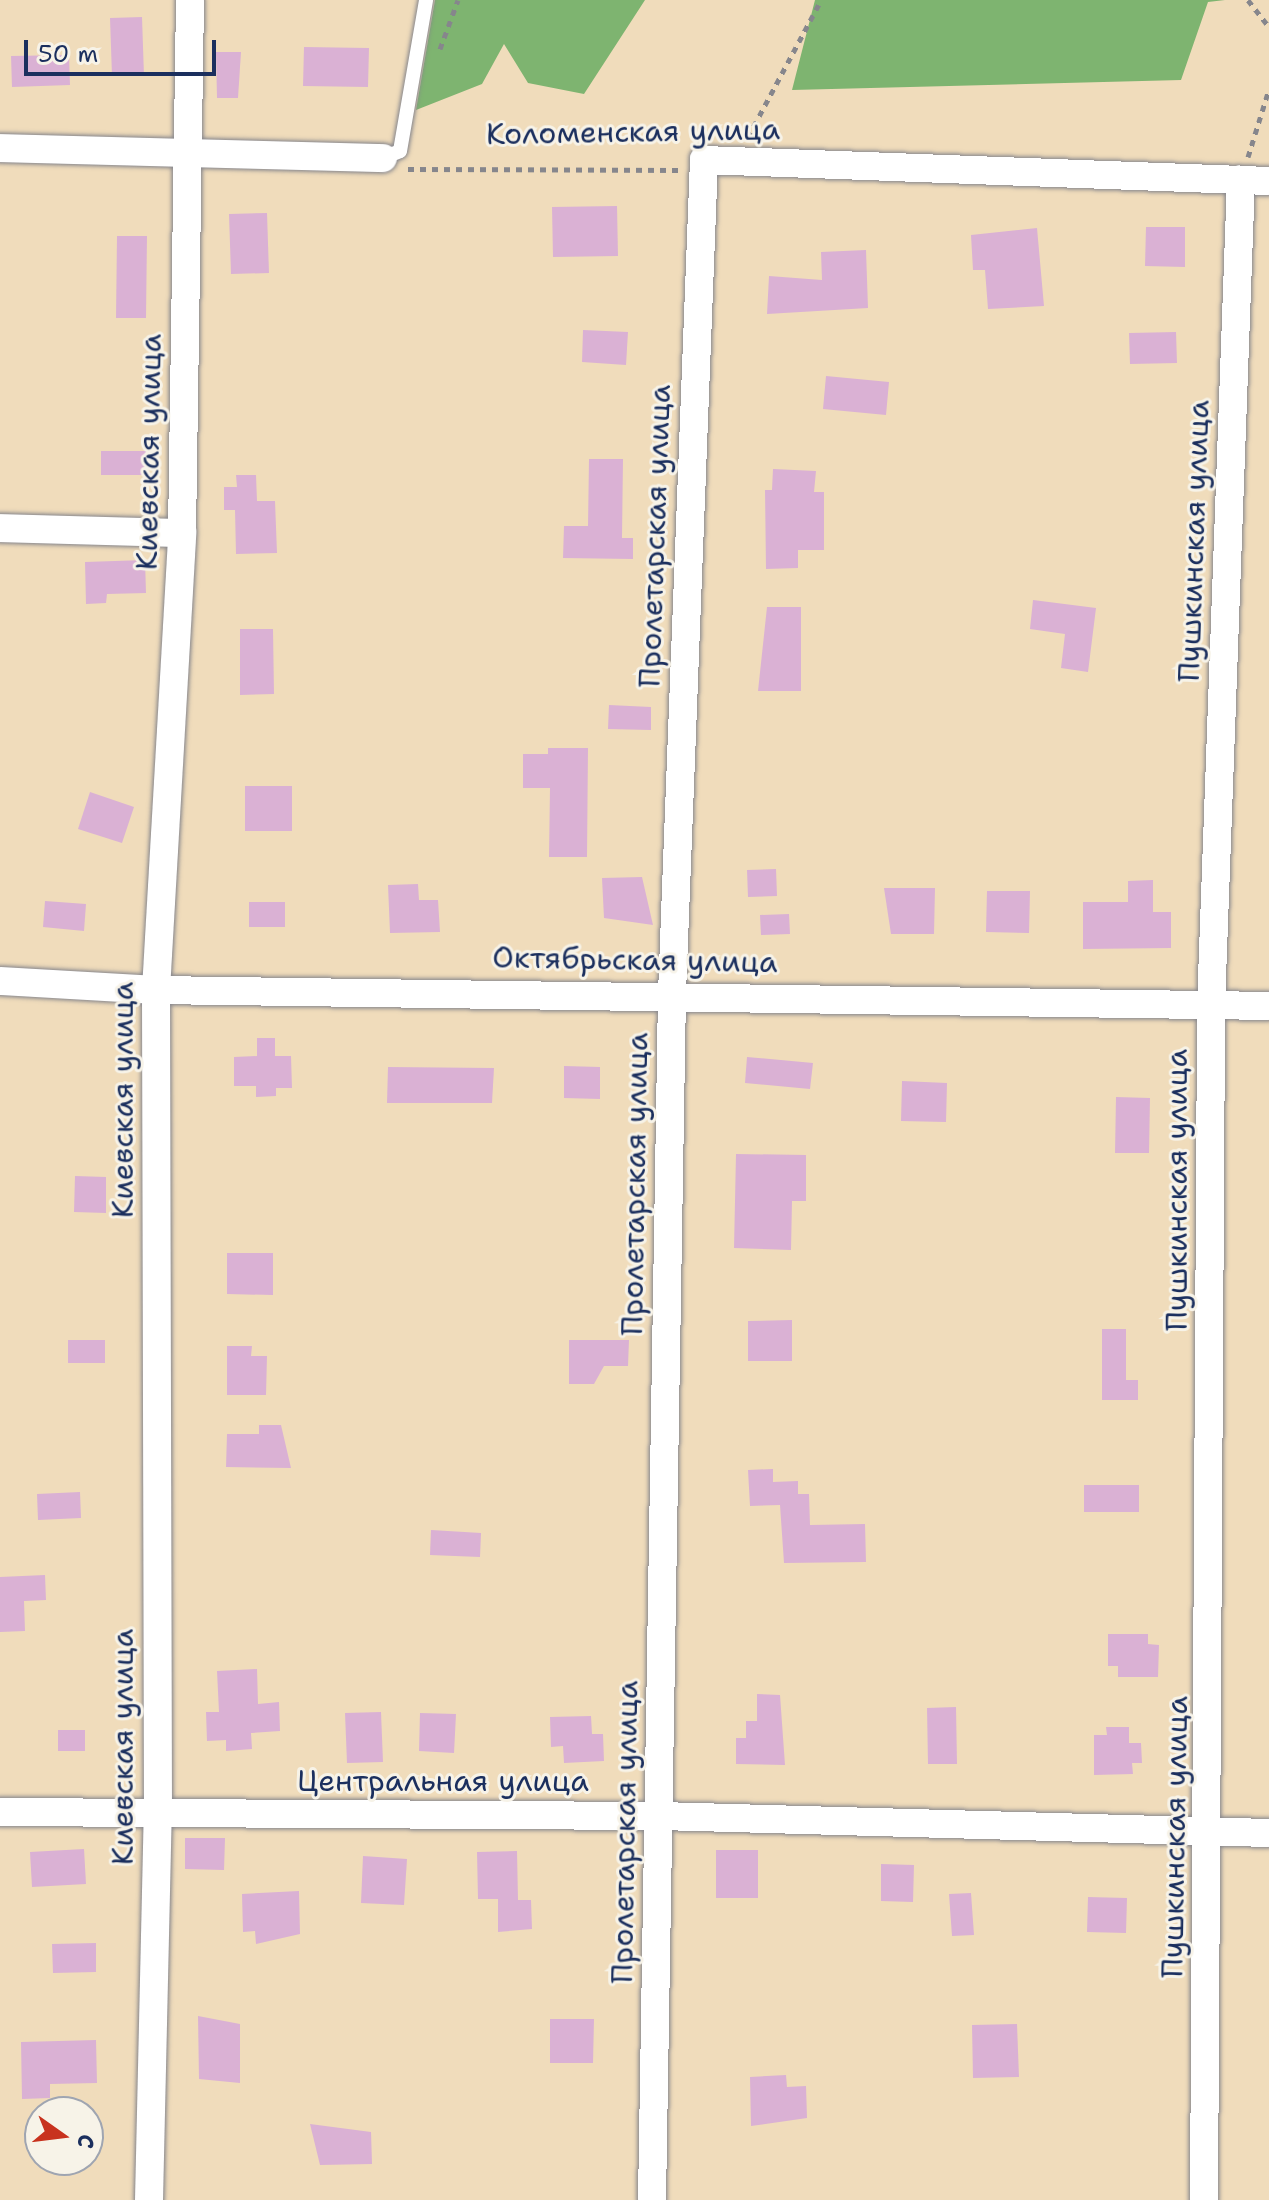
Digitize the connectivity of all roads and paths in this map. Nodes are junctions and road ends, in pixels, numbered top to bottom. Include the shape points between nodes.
1 (190, 0) edge
2 (426, 0) edge
3 (821, 0) edge
4 (1248, 0) edge
5 (1269, 27) edge
6 (1269, 89) edge
7 (0, 148) edge
8 (189, 152) junction
9 (383, 158) junction
10 (737, 161) junction
11 (703, 170) junction
12 (1241, 180) junction
13 (1269, 181) edge
14 (0, 528) edge
15 (182, 533) junction
16 (0, 981) edge
17 (156, 990) junction
18 (672, 993) junction
19 (1211, 1006) junction
20 (1269, 1006) edge
21 (0, 1812) edge
22 (158, 1813) junction
23 (660, 1816) junction
24 (1211, 1833) junction
25 (1269, 1833) edge
26 (149, 2200) edge
27 (652, 2200) edge
28 (1204, 2200) edge

1 - 8 street, Киевская улица
2 - 9 lane via 400,151
3 - 10 path
4 - 5 path
6 - 12 path
7 - 8 street
8 - 9 street
8 - 15 street, Киевская улица
9 - 11 path, Коломенская улица via 408,169
10 - 11 street, Коломенская улица via 704,160
10 - 12 street, Коломенская улица
11 - 18 street, Пролетарская улица
12 - 13 street, Коломенская улица
12 - 19 street, Пушкинская улица
14 - 15 street
15 - 17 street, Киевская улица
16 - 17 street, Октябрьская улица
17 - 18 street, Октябрьская улица
17 - 22 street, Киевская улица
18 - 19 street, Октябрьская улица
18 - 23 street, Пролетарская улица
19 - 20 street, Октябрьская улица
19 - 24 street, Пушкинская улица
21 - 22 street, Центральная улица
22 - 23 street, Центральная улица
22 - 26 street, Киевская улица
23 - 24 street, Центральная улица
23 - 27 street, Пролетарская улица
24 - 25 street, Центральная улица
24 - 28 street, Пушкинская улица

